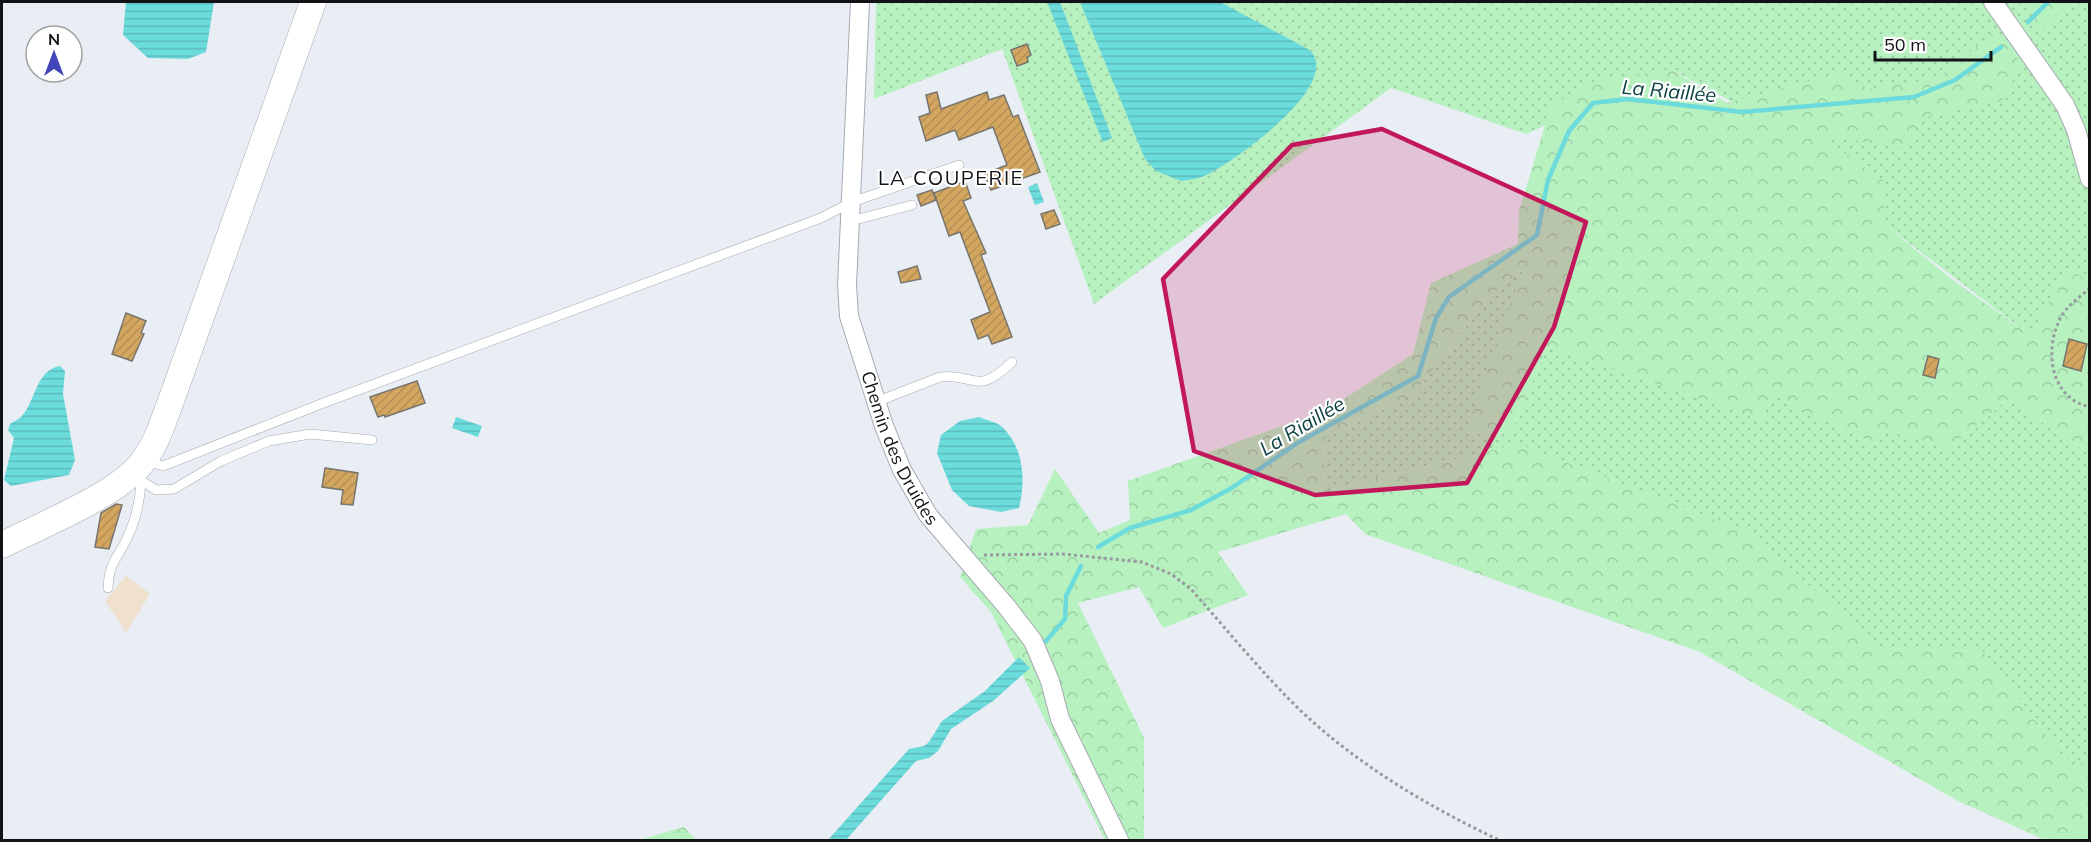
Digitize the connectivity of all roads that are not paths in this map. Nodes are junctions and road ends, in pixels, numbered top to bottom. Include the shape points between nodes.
1 (313, 2) edge
2 (860, 2) edge
3 (1993, 2) edge
4 (959, 165) dead end
5 (2090, 179) edge
6 (852, 202) junction
7 (912, 205) dead end
8 (851, 221) junction
9 (1011, 362) dead end
10 (876, 402) junction
11 (372, 440) dead end
12 (139, 472) junction
13 (2, 545) edge
14 (108, 588) dead end
15 (1119, 840) edge

1 - 12 street via 171,401
2 - 6 street, Chemin des Druides
3 - 5 street via 2065,105
4 - 6 lane
6 - 8 street, Chemin des Druides
6 - 12 lane via 821,218
7 - 8 lane
8 - 10 street, Chemin des Druides via 849,316
9 - 10 lane via 996,377 981,382 940,377
10 - 15 street, Chemin des Druides via 902,470 928,515 1033,641 1060,719
11 - 12 lane via 310,434 269,441 221,461 174,489 156,490
12 - 13 street
12 - 14 lane via 139,504 128,538 110,565

